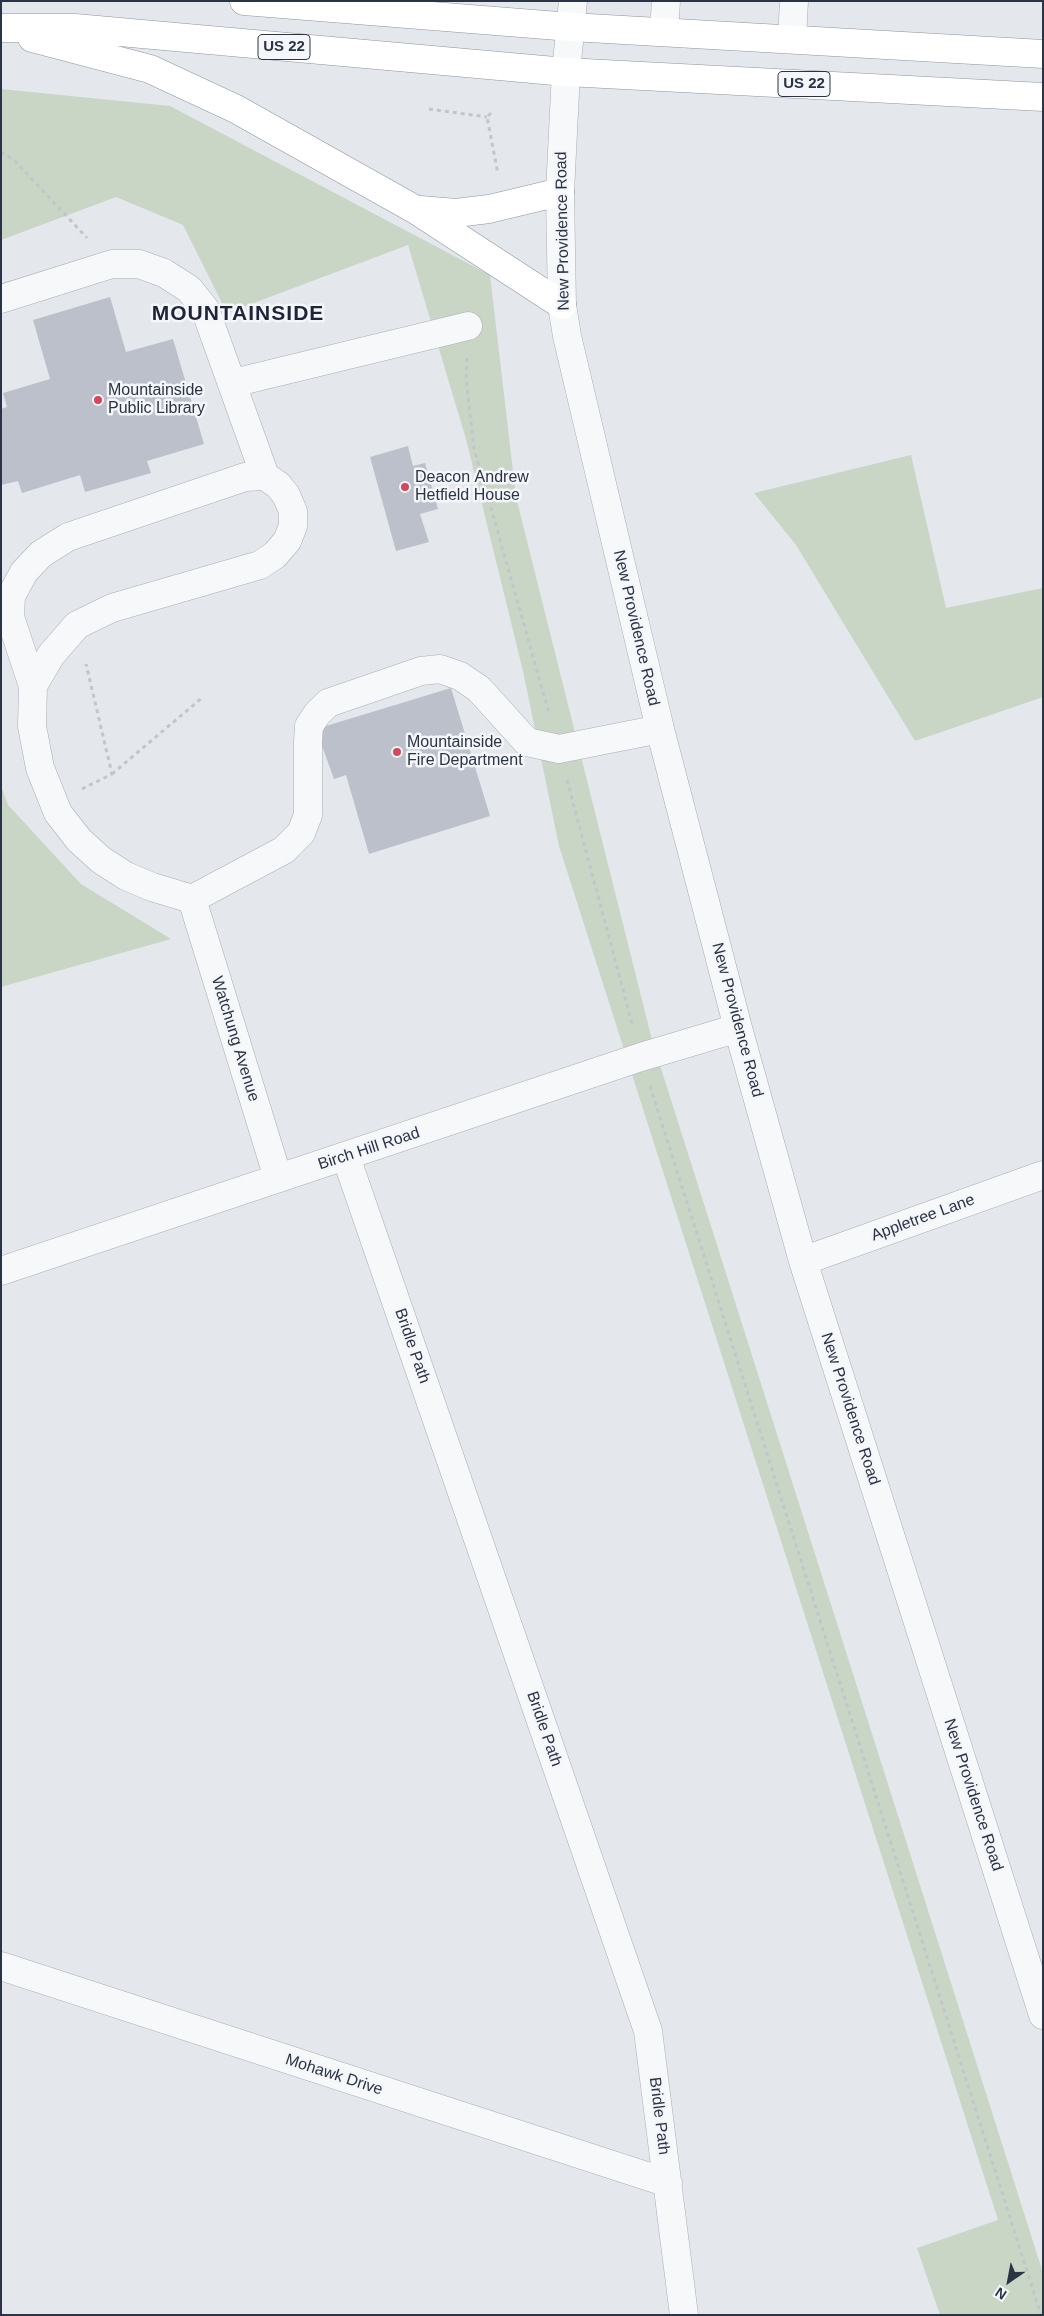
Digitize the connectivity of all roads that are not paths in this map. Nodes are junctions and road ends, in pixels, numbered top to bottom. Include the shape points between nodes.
1 (244, 1) edge
2 (666, 1) edge
3 (794, 1) edge
4 (572, 14) edge
5 (1, 29) edge
6 (664, 31) junction
7 (792, 39) junction
8 (1043, 54) edge
9 (566, 72) junction
10 (1043, 97) edge
11 (560, 192) junction
12 (416, 210) junction
13 (1, 299) edge
14 (562, 305) junction
15 (468, 326) road end
16 (233, 384) junction
17 (265, 476) junction
18 (6, 594) edge
19 (33, 686) junction
20 (660, 729) junction
21 (192, 899) junction
22 (738, 1028) junction
23 (346, 1157) junction
24 (1043, 1175) edge
25 (278, 1178) junction
26 (803, 1261) junction
27 (1, 1271) edge
28 (1, 1966) edge
29 (1043, 2015) edge
30 (668, 2183) junction
31 (684, 2315) edge

1 - 4 highway
2 - 6 street
3 - 7 street
4 - 6 highway
4 - 9 street, New Providence Road
5 - 9 highway, US 22 via 75,28
5 - 12 highway via 150,69 236,109
6 - 7 highway
7 - 8 highway
9 - 10 highway, US 22
9 - 11 street, New Providence Road
11 - 12 highway via 489,209 456,213
11 - 14 street, New Providence Road
12 - 14 highway
13 - 16 street via 112,264 139,264 164,273 189,289 205,309
14 - 20 street, New Providence Road
15 - 16 street
16 - 17 street
17 - 18 street via 244,476 68,537 35,560
17 - 19 street via 278,484 293,511 293,526 287,541 275,555 260,565 112,608 77,625 51,655
18 - 19 street via 10,617
19 - 21 street via 32,726 38,759 58,813 79,840 101,860 143,884
20 - 21 street via 559,749 527,742 479,690 460,676 440,670 421,671 328,704 309,726 308,815 301,833 284,850
20 - 22 street, New Providence Road
21 - 25 street, Watchung Avenue
22 - 23 street, Birch Hill Road via 641,1057
22 - 26 street, New Providence Road
23 - 25 street, Birch Hill Road
23 - 30 street, Bridle Path via 648,2031
24 - 26 street, Appletree Lane
25 - 27 street, Birch Hill Road
26 - 29 street, New Providence Road
28 - 30 street, Mohawk Drive
30 - 31 street, Bridle Path

